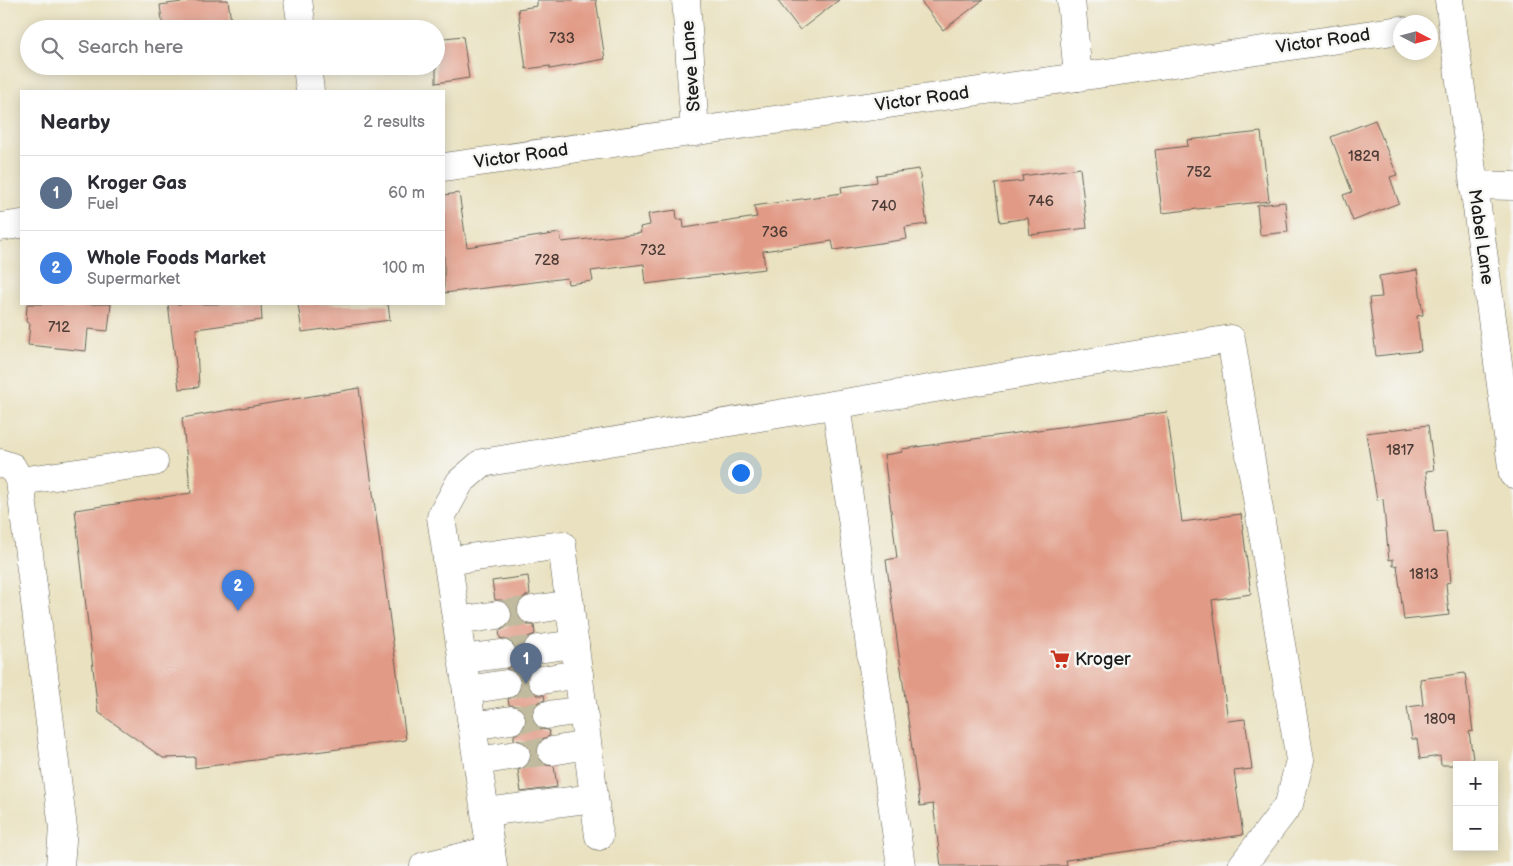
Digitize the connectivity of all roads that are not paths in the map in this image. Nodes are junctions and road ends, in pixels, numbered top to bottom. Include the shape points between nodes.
1 (298, 0) edge
2 (686, 0) edge
3 (1071, 0) edge
4 (1444, 16) edge
5 (301, 20) edge
6 (1393, 31) edge
7 (308, 75) edge
8 (1078, 77) junction
9 (310, 90) edge
10 (695, 132) junction
11 (445, 167) edge
12 (1474, 185) junction
13 (1513, 186) edge
14 (20, 224) edge
15 (0, 227) edge
16 (836, 405) junction
17 (154, 462) dead end
18 (0, 463) edge
19 (1513, 474) edge
20 (20, 481) junction
21 (447, 561) junction
22 (570, 604) junction
23 (532, 610) tunnel mouth
24 (497, 615) tunnel mouth
25 (457, 621) junction
26 (575, 644) junction
27 (538, 649) tunnel mouth
28 (502, 654) tunnel mouth
29 (463, 659) junction
30 (579, 674) junction
31 (542, 680) tunnel mouth
32 (506, 684) tunnel mouth
33 (467, 690) junction
34 (583, 710) junction
35 (546, 715) tunnel mouth
36 (512, 720) tunnel mouth
37 (472, 726) junction
38 (587, 745) junction
39 (552, 751) tunnel mouth
40 (516, 755) tunnel mouth
41 (478, 761) junction
42 (594, 798) junction
43 (486, 812) junction
44 (599, 836) dead end
45 (492, 858) edge
46 (60, 866) edge
47 (424, 866) edge
48 (901, 866) edge
49 (1242, 866) edge

1 - 5 street
2 - 10 street, Steve Lane
3 - 8 street
4 - 12 street, Mabel Lane
6 - 8 street, Victor Road
7 - 9 street
8 - 10 street, Victor Road
10 - 11 street, Victor Road
12 - 13 street
12 - 19 street, Mabel Lane
14 - 15 street
16 - 21 street via 482,463 460,482 441,517
16 - 48 street
16 - 49 street via 1231,339 1300,760 1290,804
17 - 20 street
18 - 20 street via 12,467
20 - 46 street via 63,828
21 - 22 street via 562,545
21 - 25 street
22 - 23 street
22 - 26 street
24 - 25 street
25 - 29 street
26 - 27 street
26 - 30 street
28 - 29 street
29 - 33 street
30 - 31 street
30 - 34 street
32 - 33 street
33 - 37 street
34 - 35 street
34 - 38 street
36 - 37 street
37 - 41 street
38 - 39 street
38 - 42 street
40 - 41 street
41 - 43 street
42 - 43 street
42 - 44 street
43 - 45 street
45 - 47 street

